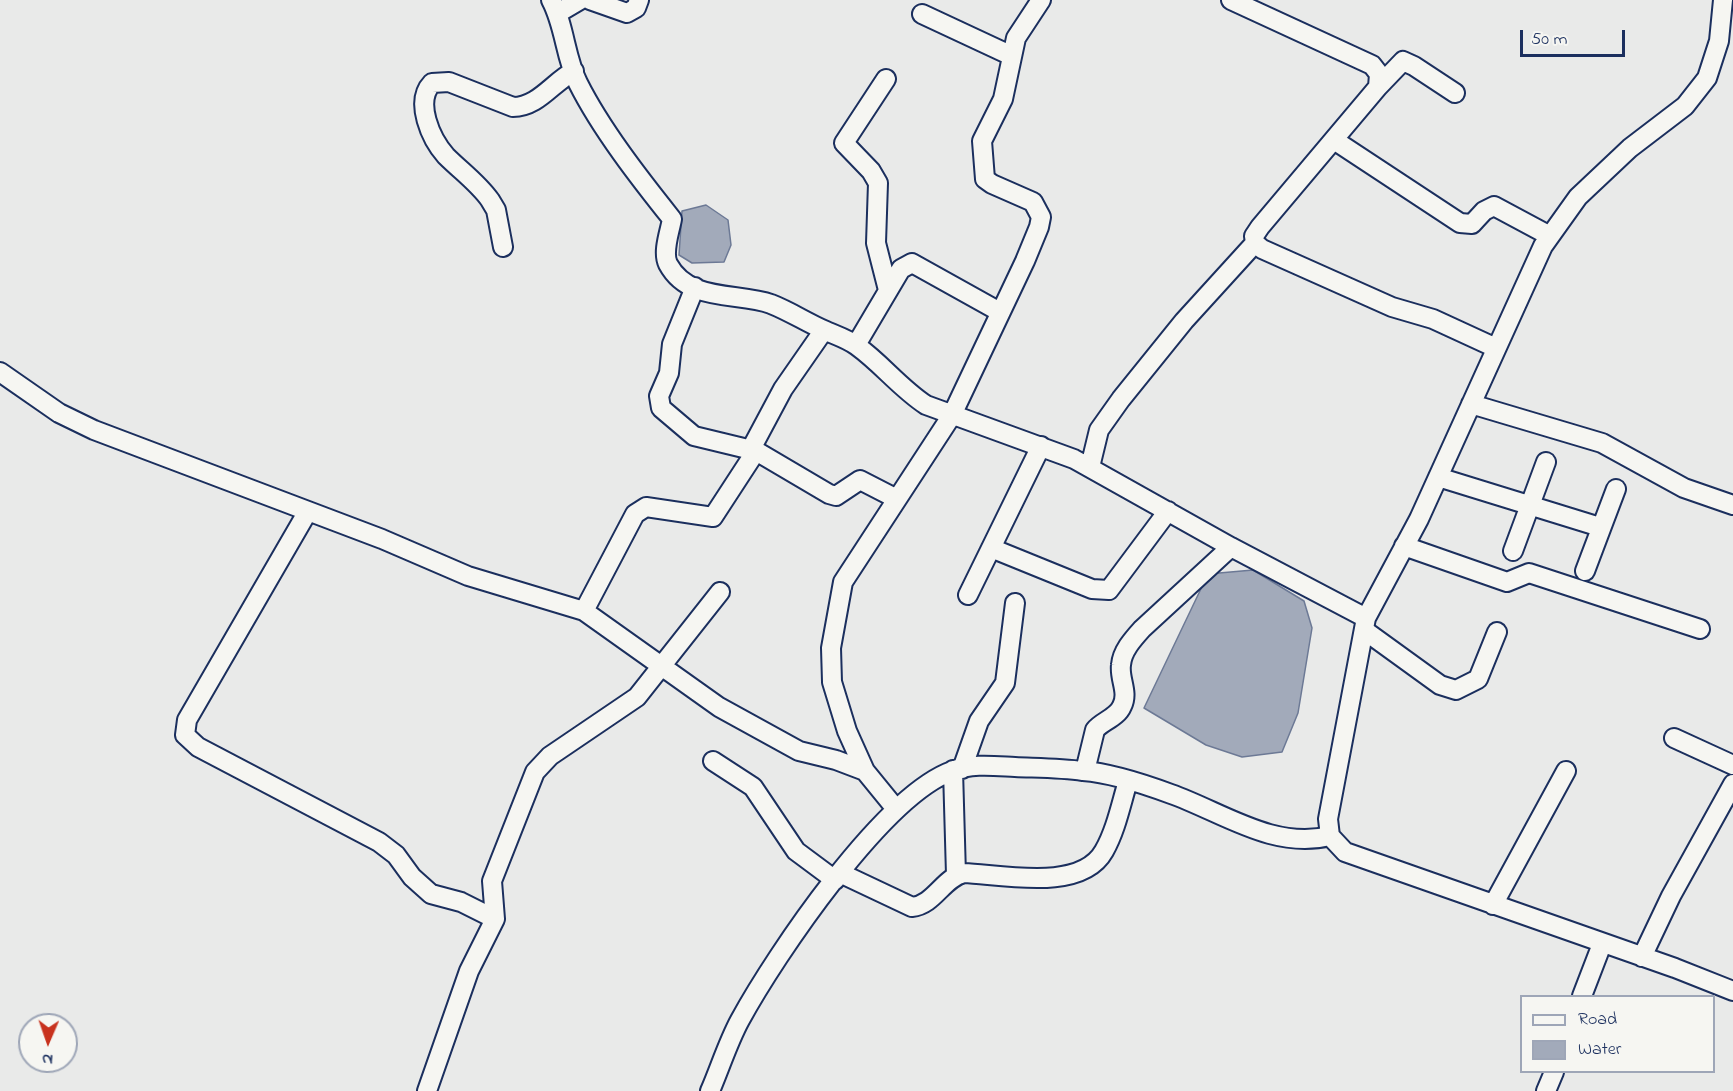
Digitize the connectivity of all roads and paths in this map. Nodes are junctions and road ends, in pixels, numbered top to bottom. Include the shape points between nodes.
1 (580, 0) edge
2 (590, 0) edge
3 (639, 0) edge
4 (1041, 0) edge
5 (1231, 0) edge
6 (1723, 0) edge
7 (555, 6) edge
8 (922, 14) dead end
9 (1012, 56) junction
10 (565, 77) junction
11 (886, 79) dead end
12 (1378, 87) junction
13 (1455, 93) dead end
14 (1334, 140) junction
15 (1550, 236) junction
16 (1255, 243) junction
17 (503, 247) dead end
18 (695, 287) junction
19 (888, 290) junction
20 (1000, 312) junction
21 (824, 330) junction
22 (856, 345) junction
23 (1496, 348) junction
24 (0, 372) edge
25 (1471, 404) junction
26 (952, 415) junction
27 (1041, 446) junction
28 (754, 450) junction
29 (1546, 462) dead end
30 (1090, 467) junction
31 (1438, 477) junction
32 (1616, 489) dead end
33 (897, 499) junction
34 (1529, 505) junction
35 (1733, 505) edge
36 (308, 511) junction
37 (1168, 511) junction
38 (1600, 527) junction
39 (1404, 546) junction
40 (991, 548) junction
41 (1231, 548) junction
42 (1513, 551) dead end
43 (1585, 572) dead end
44 (720, 592) dead end
45 (968, 595) dead end
46 (1015, 603) dead end
47 (584, 611) junction
48 (1365, 624) junction
49 (1700, 629) dead end
50 (1497, 632) dead end
51 (662, 667) junction
52 (1674, 738) dead end
53 (713, 761) dead end
54 (1733, 765) edge
55 (958, 769) junction
56 (865, 771) junction
57 (1085, 771) junction
58 (1566, 771) dead end
59 (1128, 781) junction
60 (1733, 784) edge
61 (897, 809) junction
62 (1330, 836) junction
63 (956, 876) junction
64 (838, 877) junction
65 (1493, 904) junction
66 (495, 919) junction
67 (1602, 944) junction
68 (1642, 957) junction
69 (1733, 991) edge
70 (1582, 995) edge
71 (1553, 1073) edge
72 (427, 1091) edge
73 (710, 1091) edge
74 (1546, 1091) edge

1 - 7 street
2 - 3 street via 627,13 636,8
4 - 9 street via 1016,38
5 - 12 street via 1372,65 1379,74
6 - 15 street via 1719,41 1707,78 1685,105 1630,148 1578,197
7 - 10 street
8 - 9 street
9 - 20 street via 1003,99 982,141 983,171 992,184 1033,202 1041,217
10 - 17 street via 523,107 513,107 449,82 432,83 426,89 422,101 441,148 483,190 496,210
10 - 18 street via 672,219 668,264
11 - 19 street via 844,143 878,183 876,243
12 - 13 street via 1403,61
12 - 14 street
14 - 15 street via 1460,223 1472,224 1494,206
14 - 16 street via 1260,227 1254,236
15 - 23 street
16 - 23 street via 1392,307 1434,320
16 - 30 street via 1184,321 1116,406 1099,430
18 - 21 street via 719,297 771,304
18 - 28 street via 672,344 669,373 659,396 661,408 694,436
19 - 20 street via 900,269 912,262
19 - 22 street
20 - 26 street
21 - 22 street
21 - 28 street via 783,389
22 - 26 street via 906,392
23 - 25 street
24 - 36 street via 59,412 94,430
25 - 31 street
25 - 35 street via 1596,441 1684,488
26 - 27 street
26 - 33 street
27 - 30 street
27 - 40 street
28 - 33 street via 829,494 836,496 860,480
28 - 47 street via 713,517 646,507 635,514
29 - 34 street
30 - 37 street
31 - 34 street
31 - 39 street
32 - 38 street
33 - 56 street via 843,582 831,648 834,693
34 - 38 street
34 - 42 street
36 - 47 street via 468,576
36 - 66 street via 187,720 185,735 198,747 379,842 431,894 461,902
37 - 40 street via 1110,590 1092,588
37 - 41 street
38 - 43 street
39 - 48 street
39 - 49 street via 1507,582 1529,573
40 - 45 street
41 - 48 street via 1308,586
41 - 57 street via 1130,644 1120,667 1125,687 1123,705 1095,730
44 - 51 street
46 - 55 street via 1005,683 979,721
47 - 51 street
48 - 50 street via 1440,685 1456,690 1478,680
48 - 62 street via 1328,819
51 - 56 street via 719,707 783,744
51 - 66 street via 628,705 545,760 511,828 492,881
52 - 54 street
53 - 64 street via 753,788 796,850
55 - 57 street via 981,766
55 - 61 street via 932,782
55 - 63 street
56 - 61 street
57 - 59 street
58 - 65 street
59 - 62 street via 1171,794 1279,838 1313,840
59 - 63 street via 1104,852 1090,868 1068,875 1019,878
60 - 68 street
61 - 64 street
62 - 65 street via 1345,852
63 - 64 street via 926,903 912,907
64 - 73 street via 775,962 739,1022
65 - 67 street
66 - 72 street via 469,971
67 - 68 street
67 - 70 street
68 - 69 street
71 - 74 street

